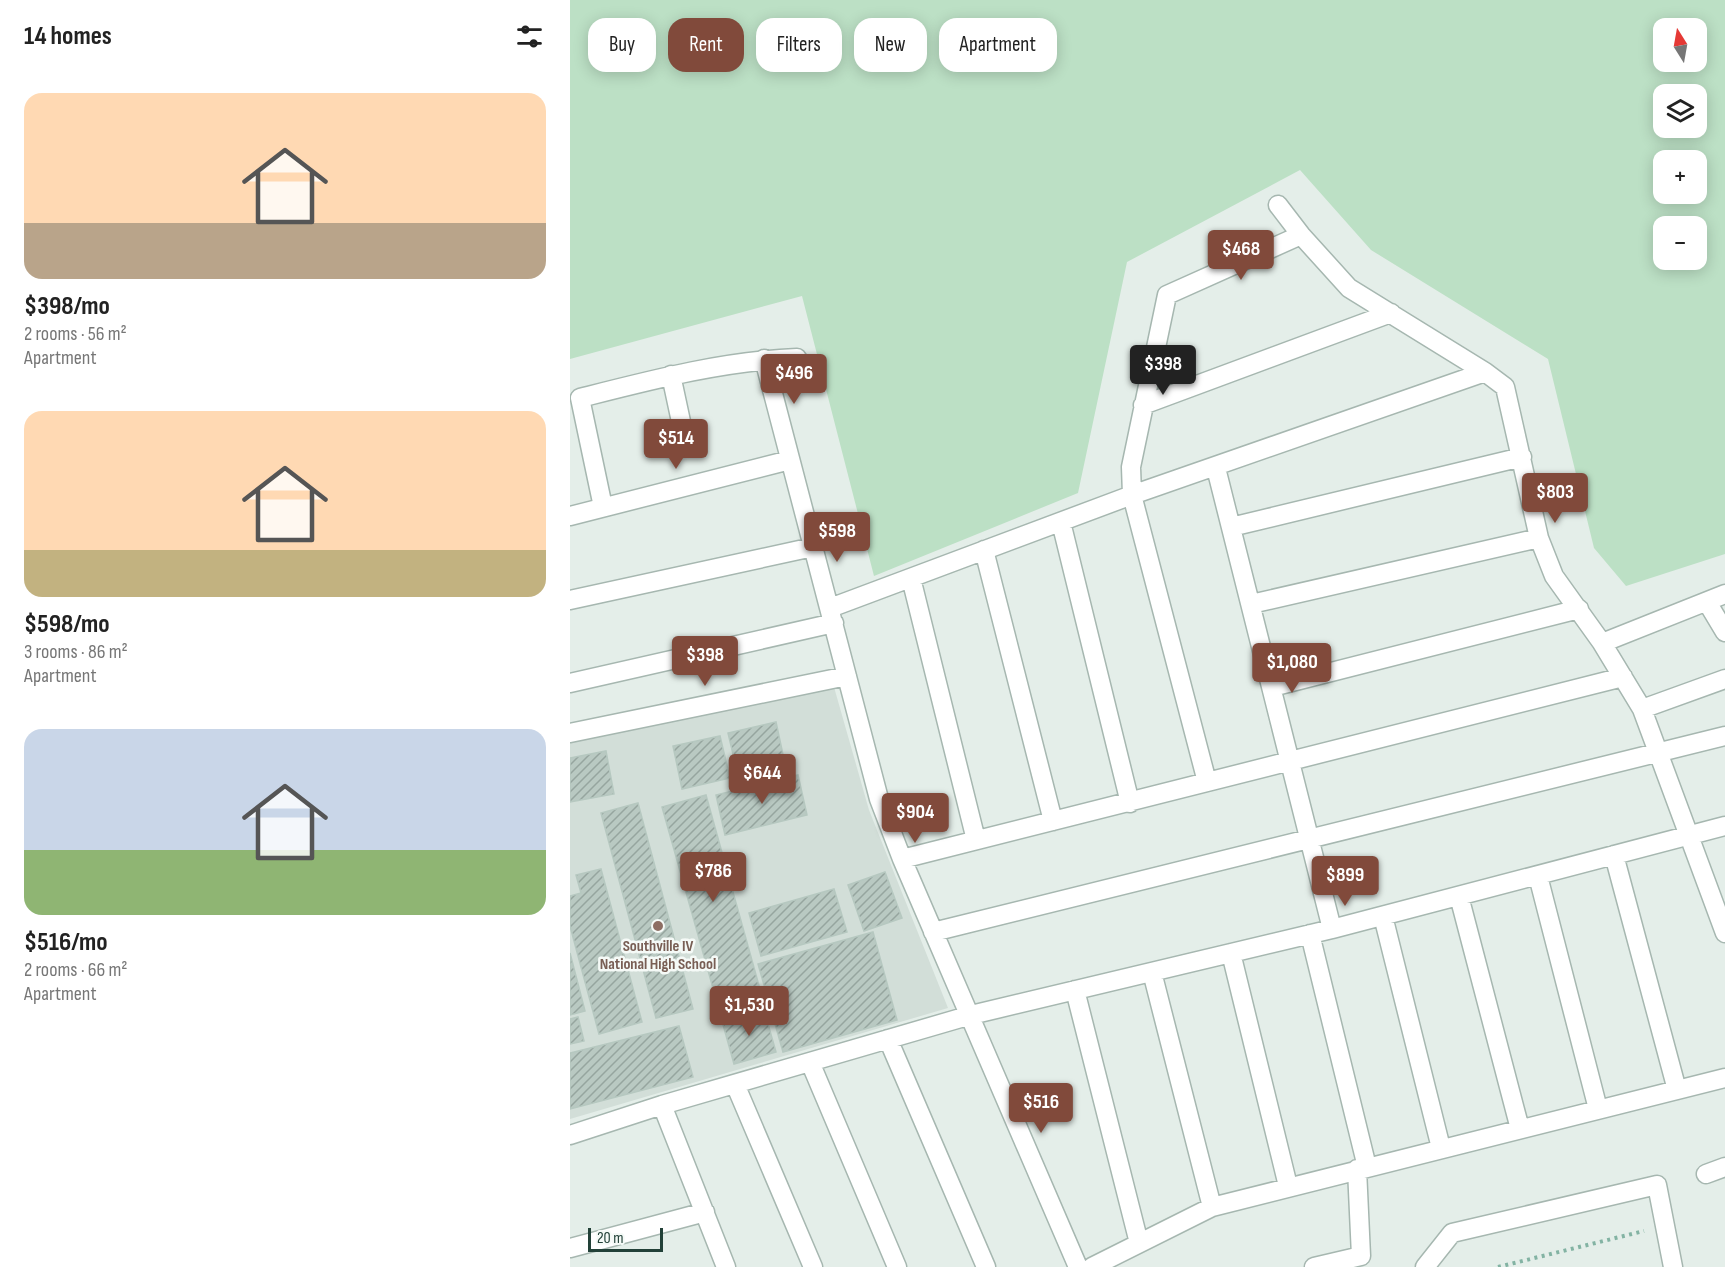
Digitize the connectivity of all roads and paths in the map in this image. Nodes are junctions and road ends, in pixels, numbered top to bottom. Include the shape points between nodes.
1 (1278, 205) dead end
2 (1301, 235) junction
3 (1391, 313) junction
4 (797, 358) dead end
5 (764, 359) junction
6 (1485, 372) junction
7 (671, 375) junction
8 (1143, 405) junction
9 (683, 431) dead end
10 (1522, 457) junction
11 (790, 460) junction
12 (1216, 468) junction
13 (1132, 495) junction
14 (603, 507) junction
15 (570, 516) edge
16 (1061, 522) junction
17 (1231, 527) junction
18 (1539, 538) junction
19 (813, 547) junction
20 (984, 550) junction
21 (911, 578) junction
22 (1725, 594) edge
23 (570, 600) edge
24 (1707, 602) junction
25 (1251, 604) junction
26 (1579, 609) junction
27 (832, 616) junction
28 (1725, 632) edge
29 (1602, 643) junction
30 (847, 676) junction
31 (1623, 677) junction
32 (1725, 679) edge
33 (570, 683) edge
34 (1272, 687) junction
35 (1642, 709) junction
36 (570, 733) edge
37 (1725, 736) edge
38 (1660, 754) junction
39 (1290, 761) junction
40 (1207, 782) junction
41 (1130, 802) junction
42 (1053, 821) junction
43 (1725, 826) edge
44 (1689, 835) junction
45 (976, 840) junction
46 (1310, 841) junction
47 (1614, 855) junction
48 (902, 859) junction
49 (1538, 876) junction
50 (1459, 896) junction
51 (1383, 916) junction
52 (1332, 929) junction
53 (933, 932) junction
54 (1725, 933) edge
55 (1310, 934) junction
56 (1231, 953) junction
57 (1152, 972) junction
58 (1075, 990) junction
59 (971, 1015) junction
60 (888, 1039) junction
61 (810, 1062) junction
62 (1725, 1078) edge
63 (735, 1084) junction
64 (1677, 1090) junction
65 (662, 1105) junction
66 (1598, 1110) junction
67 (1520, 1129) junction
68 (570, 1135) edge
69 (1441, 1148) junction
70 (1725, 1167) edge
71 (1362, 1168) junction
72 (1706, 1174) dead end
73 (1288, 1186) junction
74 (1212, 1207) junction
75 (705, 1212) junction
76 (1665, 1226) junction
77 (1139, 1243) junction
78 (570, 1248) edge
79 (726, 1267) edge
80 (813, 1267) edge
81 (897, 1267) edge
82 (986, 1267) edge
83 (1078, 1267) edge
84 (1092, 1267) edge
85 (1314, 1267) edge
86 (1425, 1267) edge
87 (1498, 1267) edge
88 (1673, 1267) edge

1 - 2 street
2 - 3 street via 1349,288
2 - 8 street via 1167,295
3 - 6 street
3 - 8 street
4 - 5 street
5 - 7 street
5 - 11 street
6 - 10 street via 1505,387
6 - 12 street
7 - 9 street
7 - 14 street via 580,398
8 - 13 street via 1131,466
10 - 17 street
10 - 18 street
11 - 14 street
11 - 19 street
12 - 13 street
12 - 17 street
13 - 16 street
13 - 40 street
14 - 15 street
16 - 20 street
16 - 41 street
17 - 25 street
18 - 25 street
18 - 26 street via 1554,576
19 - 23 street
19 - 27 street
20 - 21 street
20 - 42 street
21 - 27 street
21 - 45 street
22 - 24 street
24 - 28 street
24 - 29 street
25 - 34 street
26 - 29 street
26 - 34 street
27 - 30 street
27 - 33 street
29 - 31 street
30 - 36 street
30 - 48 street via 879,800
31 - 35 street
31 - 39 street
32 - 35 street
34 - 39 street
35 - 38 street
37 - 38 street
38 - 44 street
38 - 46 street
39 - 40 street
39 - 46 street
40 - 41 street
41 - 42 street
42 - 45 street
43 - 44 street
44 - 47 street
44 - 54 street
45 - 48 street
46 - 52 street
46 - 53 street
47 - 49 street
47 - 64 street
48 - 53 street
49 - 50 street
49 - 66 street
50 - 51 street
50 - 67 street
51 - 52 street
51 - 69 street
52 - 55 street
53 - 59 street
55 - 56 street
55 - 71 street
56 - 57 street
56 - 73 street
57 - 58 street
57 - 74 street
58 - 59 street
58 - 77 street
59 - 60 street
59 - 83 street
60 - 61 street
60 - 82 street
61 - 63 street
61 - 81 street
62 - 64 street
63 - 65 street
63 - 80 street
64 - 66 street
65 - 68 street
65 - 75 street
66 - 67 street
67 - 69 street
69 - 71 street
70 - 72 street
71 - 73 street
71 - 85 street via 1361,1256
73 - 74 street
74 - 77 street
75 - 78 street
75 - 79 street
76 - 86 street via 1657,1185 1452,1233
76 - 87 path
76 - 88 street
77 - 84 street

